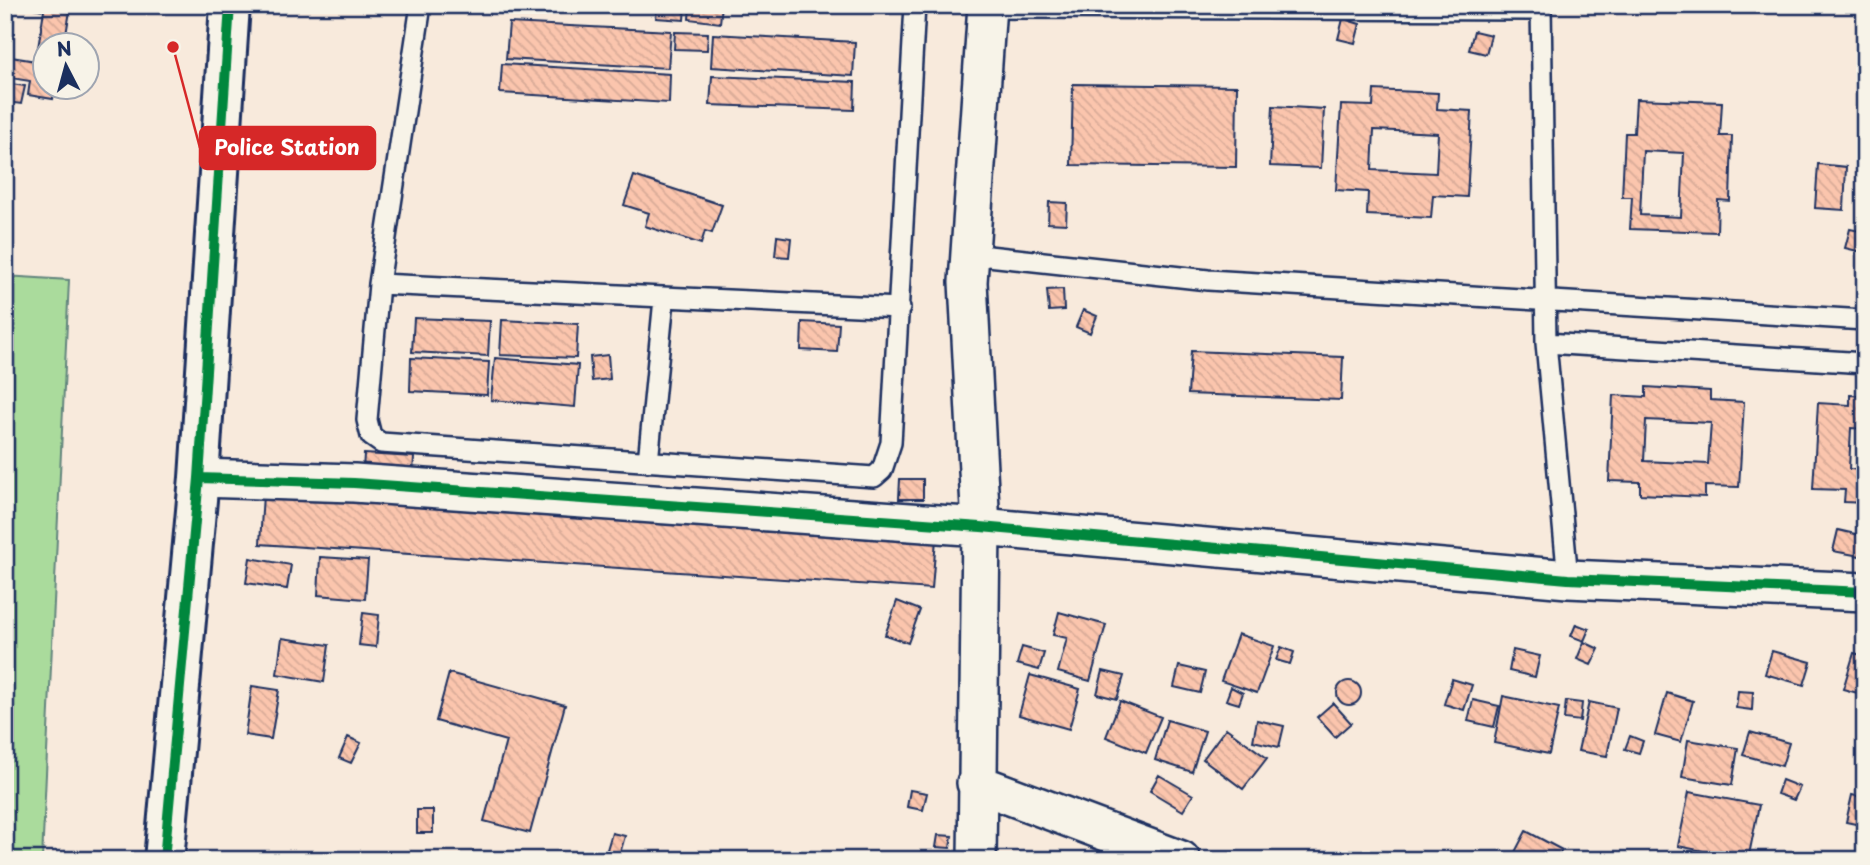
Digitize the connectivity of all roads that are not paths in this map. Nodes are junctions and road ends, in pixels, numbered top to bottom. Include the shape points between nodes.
1 (230, 5) edge
2 (421, 5) edge
3 (915, 5) edge
4 (987, 7) edge
5 (1541, 8) edge
6 (970, 254) junction
7 (379, 284) junction
8 (664, 299) junction
9 (1545, 300) junction
10 (900, 308) junction
11 (1865, 320) edge
12 (1546, 343) junction
13 (1865, 363) edge
14 (648, 462) junction
15 (199, 478) junction
16 (981, 527) junction
17 (1567, 579) junction
18 (1865, 592) edge
19 (976, 783) junction
20 (164, 860) edge
21 (976, 860) edge
22 (1181, 860) edge

1 - 15 street
2 - 7 lane
3 - 10 lane
4 - 5 lane
4 - 6 street
5 - 9 lane
6 - 9 lane via 1208,280
6 - 16 street
7 - 8 lane
7 - 14 lane via 367,420 371,436 381,443
8 - 10 lane
8 - 14 lane
9 - 11 lane
9 - 12 lane
10 - 14 lane via 891,443 882,470 874,477
12 - 13 lane
12 - 17 lane
15 - 16 street via 354,483
15 - 20 street
16 - 17 street
16 - 19 street
17 - 18 street
19 - 21 street
19 - 22 street

